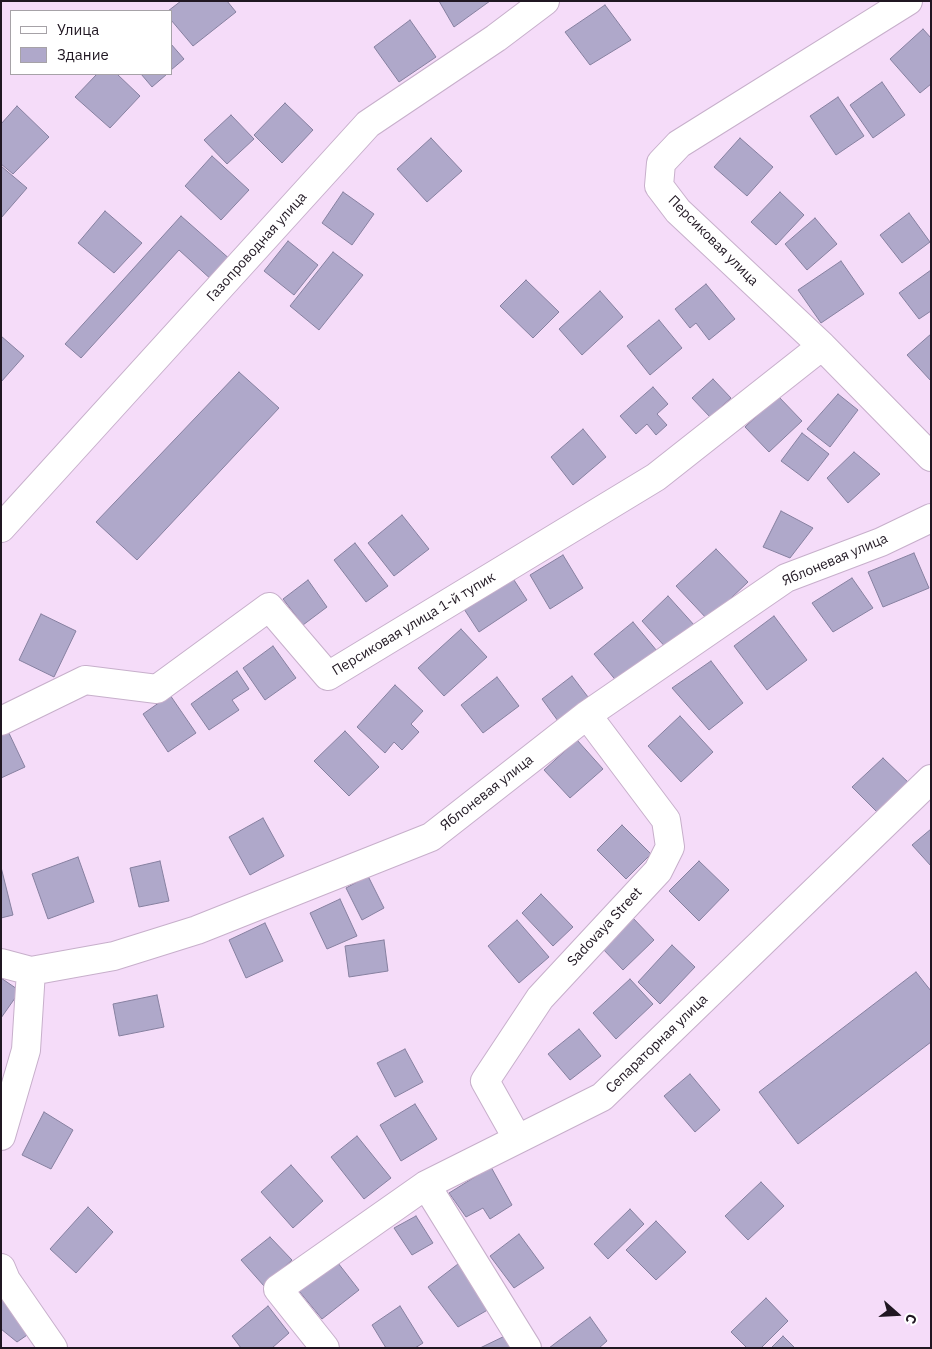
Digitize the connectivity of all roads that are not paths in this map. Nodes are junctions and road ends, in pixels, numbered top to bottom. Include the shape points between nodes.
1 (545, 1) edge
2 (908, 1) edge
3 (822, 346) junction
4 (931, 457) edge
5 (931, 518) edge
6 (1, 528) edge
7 (588, 716) junction
8 (1, 720) edge
9 (931, 779) edge
10 (1, 963) edge
11 (31, 971) junction
12 (1, 1136) edge
13 (518, 1138) junction
14 (426, 1185) junction
15 (3, 1277) edge
16 (53, 1348) edge
17 (325, 1348) edge
18 (527, 1348) edge

1 - 6 street, Газопроводная улица via 368,124
2 - 3 street, Персиковая улица via 679,144 661,163 659,186 678,211
3 - 4 street, Персиковая улица
3 - 8 street, Персиковая улица 1-й тупик via 656,477 328,676 269,607 157,689 85,680
5 - 7 street, Яблоневая улица via 881,542 786,578
7 - 11 street, Яблоневая улица via 431,837 198,930 114,956
7 - 13 street, Sadovaya Street via 666,820 670,847 658,871 540,998 485,1080
9 - 13 street, Сепараторная улица via 602,1097
10 - 11 street, Яблоневая улица
11 - 12 street via 26,1050
13 - 14 street, Сепараторная улица
14 - 17 street, Сепараторная улица via 278,1289
14 - 18 street
15 - 16 street

